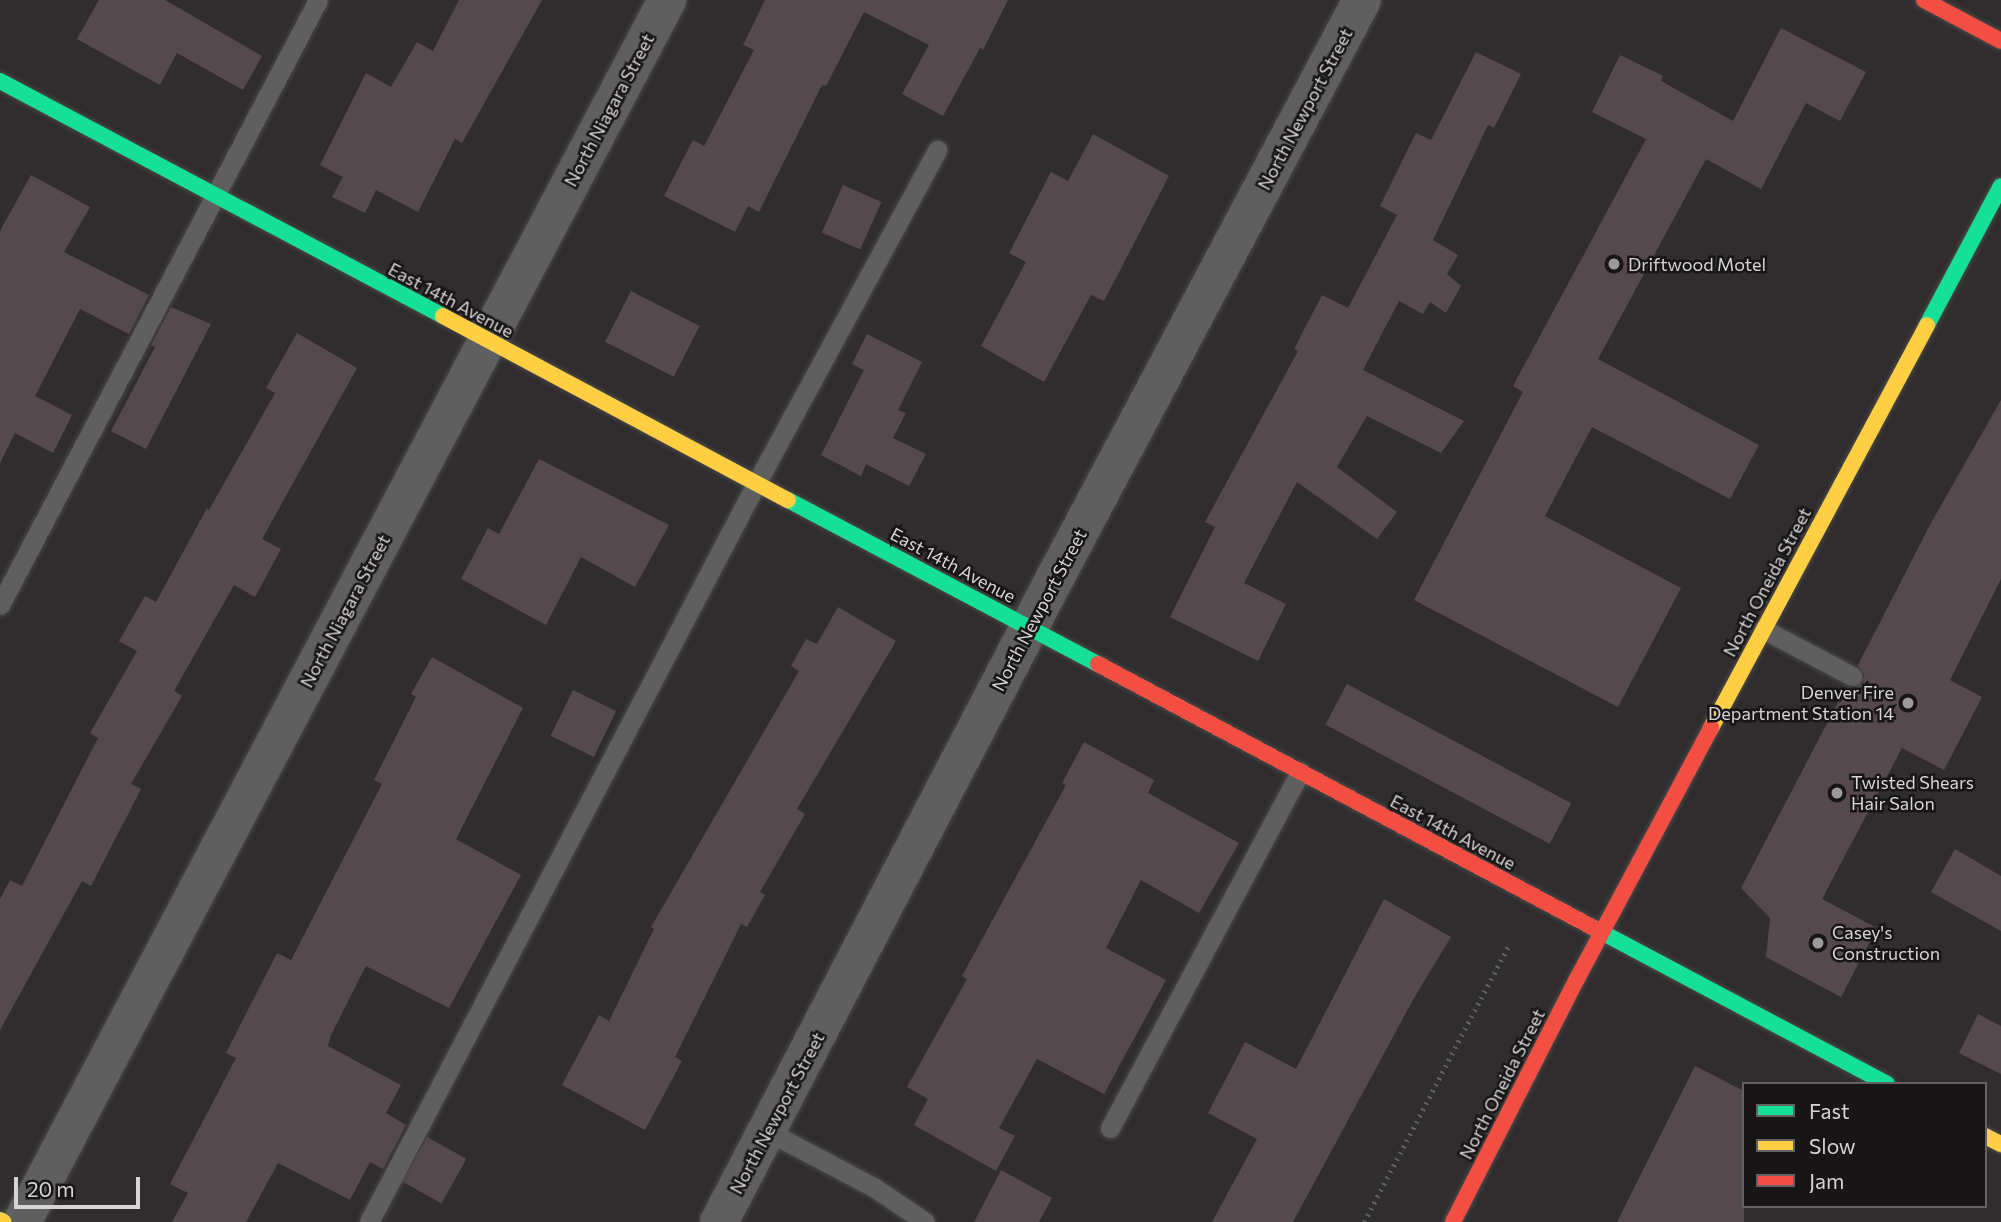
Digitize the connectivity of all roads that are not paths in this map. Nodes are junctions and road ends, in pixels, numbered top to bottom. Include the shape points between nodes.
1 (318, 0) edge
2 (667, 0) edge
3 (1363, 0) edge
4 (1924, 0) edge
5 (2001, 41) edge
6 (0, 81) edge
7 (937, 150) dead end
8 (2001, 186) edge
9 (214, 196) junction
10 (488, 341) junction
11 (757, 482) junction
12 (0, 605) edge
13 (1030, 627) junction
14 (1763, 629) junction
15 (1852, 676) dead end
16 (1300, 772) junction
17 (1602, 932) junction
18 (1883, 1082) edge
19 (1110, 1128) dead end
20 (767, 1131) junction
21 (22, 1222) edge
22 (369, 1222) edge
23 (719, 1222) edge
24 (925, 1222) edge
25 (1452, 1222) edge

1 - 9 lane
2 - 10 street, North Niagara Street
3 - 13 street, North Newport Street
4 - 5 main road
6 - 9 main road, East 14th Avenue
7 - 11 lane
8 - 14 main road, North Oneida Street
9 - 10 main road, East 14th Avenue
9 - 12 lane
10 - 11 main road, East 14th Avenue
10 - 21 street, North Niagara Street
11 - 13 main road, East 14th Avenue
11 - 22 lane
13 - 16 main road, East 14th Avenue
13 - 20 street, North Newport Street
14 - 15 lane
14 - 17 main road, North Oneida Street
16 - 17 main road, East 14th Avenue
16 - 19 lane
17 - 18 main road, East 14th Avenue
17 - 25 main road, North Oneida Street
20 - 23 street, North Newport Street
20 - 24 lane via 875,1188

